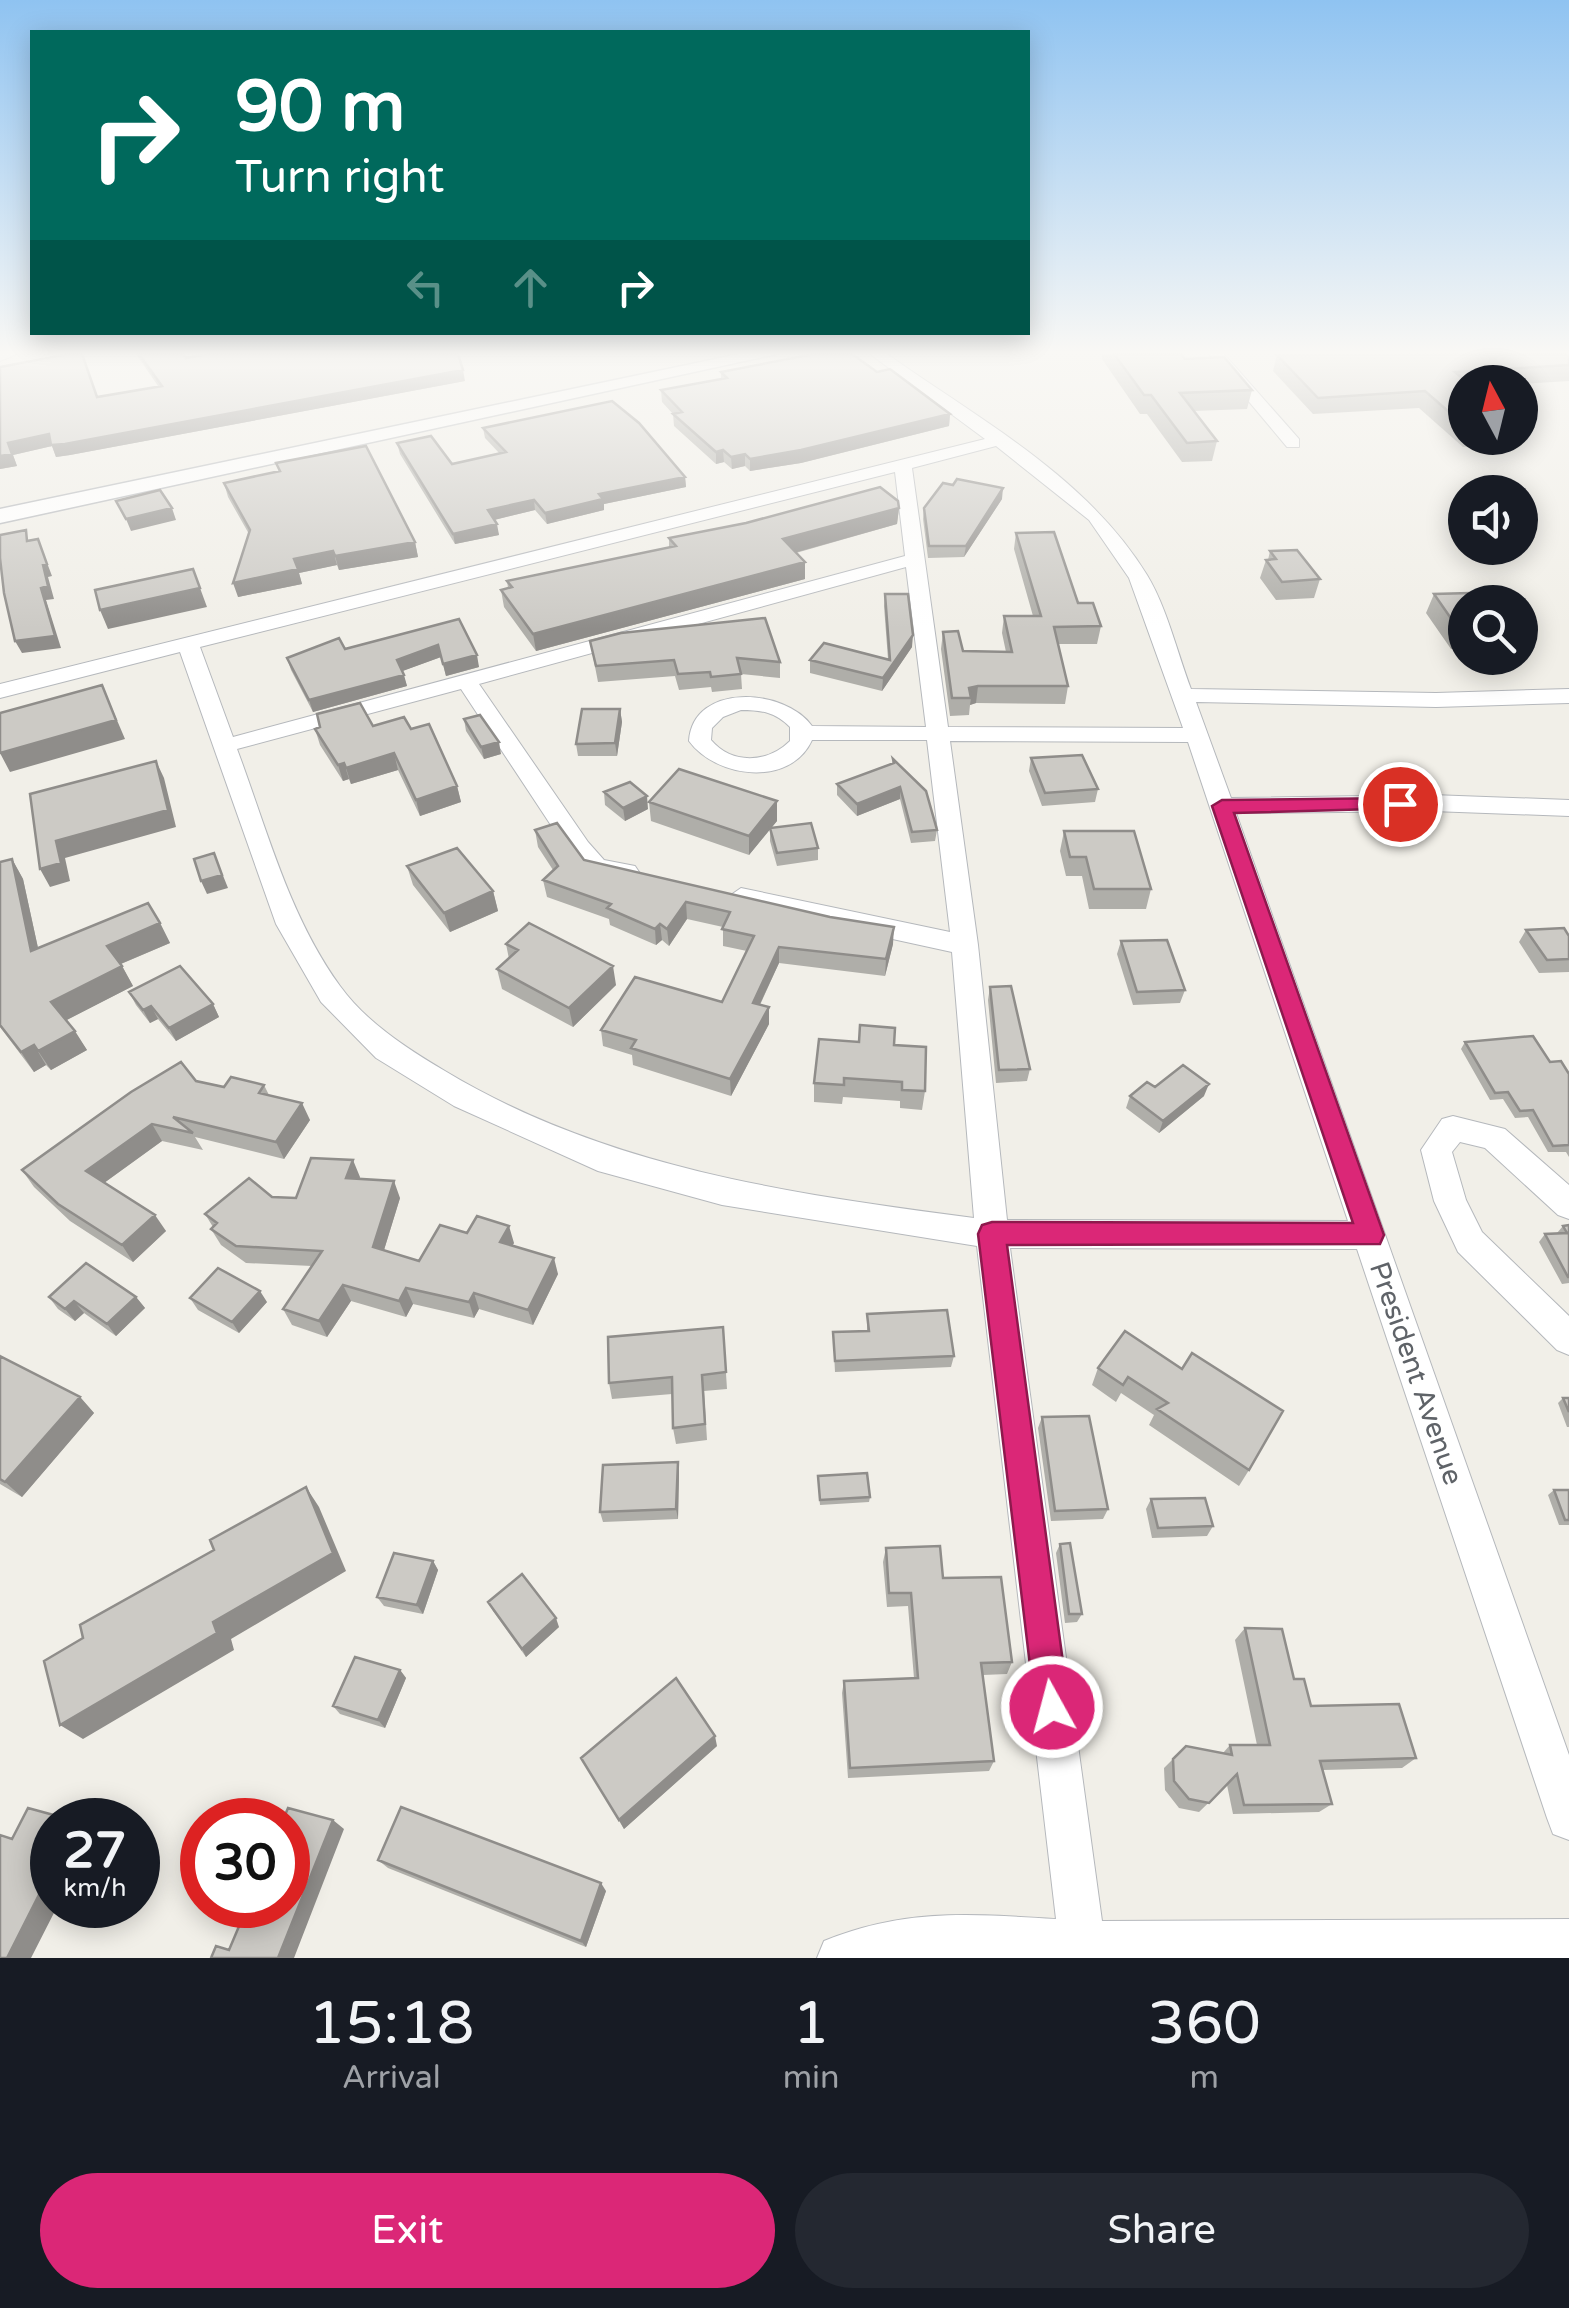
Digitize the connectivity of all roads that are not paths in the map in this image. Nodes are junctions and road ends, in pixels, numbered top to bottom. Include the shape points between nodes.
1 (304, 445) edge
2 (981, 445) edge
3 (1004, 445) edge
4 (903, 466) junction
5 (65, 495) junction
6 (0, 502) edge
7 (0, 516) edge
8 (915, 559) junction
9 (188, 644) junction
10 (466, 680) junction
11 (0, 691) edge
12 (1183, 695) junction
13 (1569, 696) edge
14 (937, 733) junction
15 (802, 734) dead end
16 (1197, 735) junction
17 (224, 746) junction
18 (1222, 806) junction
19 (1569, 808) edge
20 (646, 877) edge
21 (721, 893) edge
22 (965, 945) junction
23 (1569, 1205) edge
24 (992, 1234) junction
25 (1370, 1235) junction
26 (1569, 1339) edge
27 (1569, 1818) edge
28 (1569, 1942) edge
29 (1082, 1944) junction
30 (842, 1958) edge

1 - 5 street
2 - 4 street
3 - 12 street, President Avenue via 1064,487 1122,548
4 - 8 street
4 - 9 street
5 - 6 street
5 - 7 street
8 - 10 street
8 - 14 street
9 - 11 street
9 - 17 street
10 - 17 street
10 - 20 street via 596,867
12 - 13 street
12 - 16 street, President Avenue
14 - 15 street
14 - 16 street
14 - 22 street
16 - 18 street, President Avenue
17 - 24 street via 289,924 331,995 386,1050 465,1098 598,1158 722,1192
18 - 19 street
18 - 25 street, President Avenue
21 - 22 street
22 - 24 street
23 - 26 street via 1494,1138 1453,1128 1436,1150 1470,1242
24 - 25 street
24 - 29 street
25 - 27 street, President Avenue
28 - 29 street
29 - 30 street via 941,1938 871,1943

